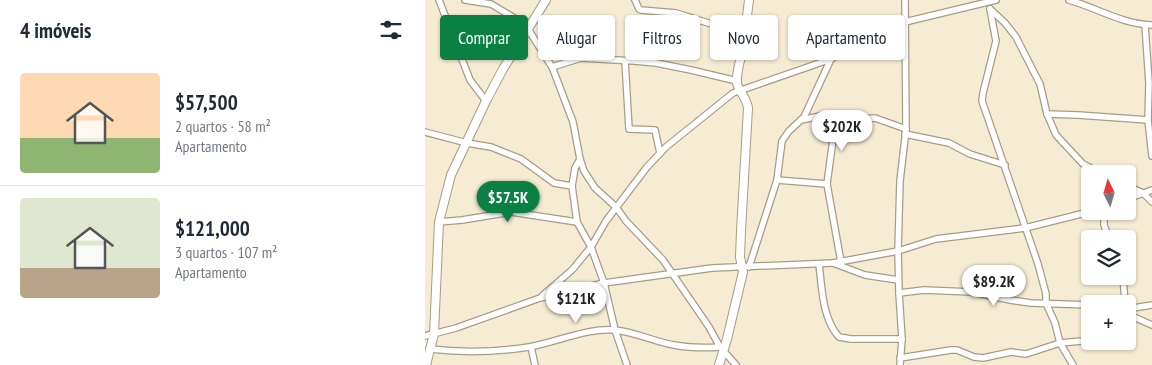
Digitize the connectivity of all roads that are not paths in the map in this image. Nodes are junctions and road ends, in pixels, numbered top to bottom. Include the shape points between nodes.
1 (439, 0) edge
2 (465, 0) edge
3 (546, 0) edge
4 (635, 0) edge
5 (749, 0) edge
6 (905, 0) edge
7 (996, 0) edge
8 (1069, 0) edge
9 (984, 1) edge
10 (491, 2) edge
11 (991, 9) junction
12 (510, 15) edge
13 (746, 15) edge
14 (906, 20) junction
15 (710, 25) edge
16 (1145, 25) junction
17 (1152, 25) edge
18 (528, 29) joint
19 (510, 60) edge
20 (740, 60) edge
21 (828, 60) edge
22 (830, 60) edge
23 (625, 61) junction
24 (552, 68) junction
25 (737, 81) junction
26 (1150, 83) edge
27 (740, 90) junction
28 (486, 101) junction
29 (1047, 114) junction
30 (836, 118) junction
31 (801, 120) junction
32 (1148, 120) junction
33 (906, 131) junction
34 (425, 132) edge
35 (467, 143) junction
36 (660, 153) junction
37 (1152, 156) edge
38 (580, 159) junction
39 (1005, 165) junction
40 (1085, 165) edge
41 (777, 180) junction
42 (827, 184) junction
43 (573, 186) junction
44 (1136, 190) edge
45 (1152, 190) edge
46 (1143, 193) junction
47 (1136, 196) edge
48 (1152, 202) edge
49 (616, 206) junction
50 (1081, 214) edge
51 (439, 222) junction
52 (577, 222) junction
53 (1025, 228) junction
54 (591, 247) junction
55 (898, 251) junction
56 (841, 262) junction
57 (819, 264) junction
58 (833, 264) junction
59 (746, 267) junction
60 (672, 274) junction
61 (899, 280) junction
62 (604, 283) junction
63 (899, 293) junction
64 (540, 298) junction
65 (1046, 303) junction
66 (1152, 304) edge
67 (1081, 305) edge
68 (1136, 307) edge
69 (1136, 318) edge
70 (1152, 325) edge
71 (615, 330) junction
72 (435, 334) junction
73 (425, 336) edge
74 (902, 338) junction
75 (1081, 341) edge
76 (1060, 343) junction
77 (531, 347) junction
78 (430, 349) junction
79 (722, 350) junction
80 (900, 358) junction
81 (426, 365) edge
82 (535, 365) edge
83 (627, 365) edge
84 (719, 365) edge
85 (736, 365) edge
86 (900, 365) edge
87 (1073, 365) edge

1 - 28 street via 470,80
2 - 10 street
3 - 18 street
4 - 15 street via 641,10 676,13
5 - 13 street
6 - 14 street
7 - 9 street
8 - 16 street
9 - 11 street
9 - 14 street
10 - 12 street
11 - 29 street via 1016,37 1040,84
11 - 39 street via 996,41 983,101
14 - 33 street
16 - 17 street
16 - 26 street
18 - 24 street
19 - 28 street
20 - 25 street
21 - 27 street
22 - 31 street
23 - 24 street via 581,58
23 - 25 street via 656,63
23 - 36 street via 629,129 655,130
24 - 38 street via 573,122
25 - 27 street
26 - 32 street
27 - 36 street
27 - 59 street via 748,108 740,257
28 - 35 street
29 - 32 street
29 - 40 street via 1056,136
30 - 31 street via 825,115
30 - 33 street via 881,119
30 - 42 street
31 - 41 street via 782,141
32 - 37 street
33 - 39 street via 949,142 970,154
33 - 55 street via 900,181
34 - 35 street
35 - 43 street via 521,159 554,183
35 - 51 street via 451,175
36 - 49 street
38 - 43 street via 575,168
38 - 49 street via 595,188
39 - 53 street
41 - 42 street
41 - 59 street
42 - 56 street
43 - 52 street
44 - 46 street
45 - 46 street
46 - 47 street
46 - 48 street
49 - 54 street
49 - 60 street
50 - 53 street
51 - 52 street via 511,212
51 - 72 street
52 - 54 street
53 - 55 street via 935,239
53 - 65 street via 1038,264
54 - 62 street
54 - 64 street via 572,270
55 - 56 street
55 - 61 street
56 - 58 street
57 - 58 street
57 - 59 street
57 - 74 street via 825,308 839,337
58 - 61 street via 865,275
59 - 60 street
59 - 79 street
60 - 62 street
60 - 79 street
61 - 63 street
62 - 64 street
62 - 71 street
63 - 65 street via 925,290 972,292
63 - 74 street
64 - 72 street
65 - 67 street
65 - 76 street
66 - 68 street
69 - 70 street
71 - 77 street via 582,333
71 - 79 street via 674,345
71 - 83 street
72 - 73 street
72 - 78 street
74 - 80 street
75 - 76 street
76 - 80 street via 1026,354 1011,352 983,358 951,350
76 - 87 street
77 - 78 street via 475,352
77 - 82 street
78 - 81 street
79 - 84 street
79 - 85 street
80 - 86 street

